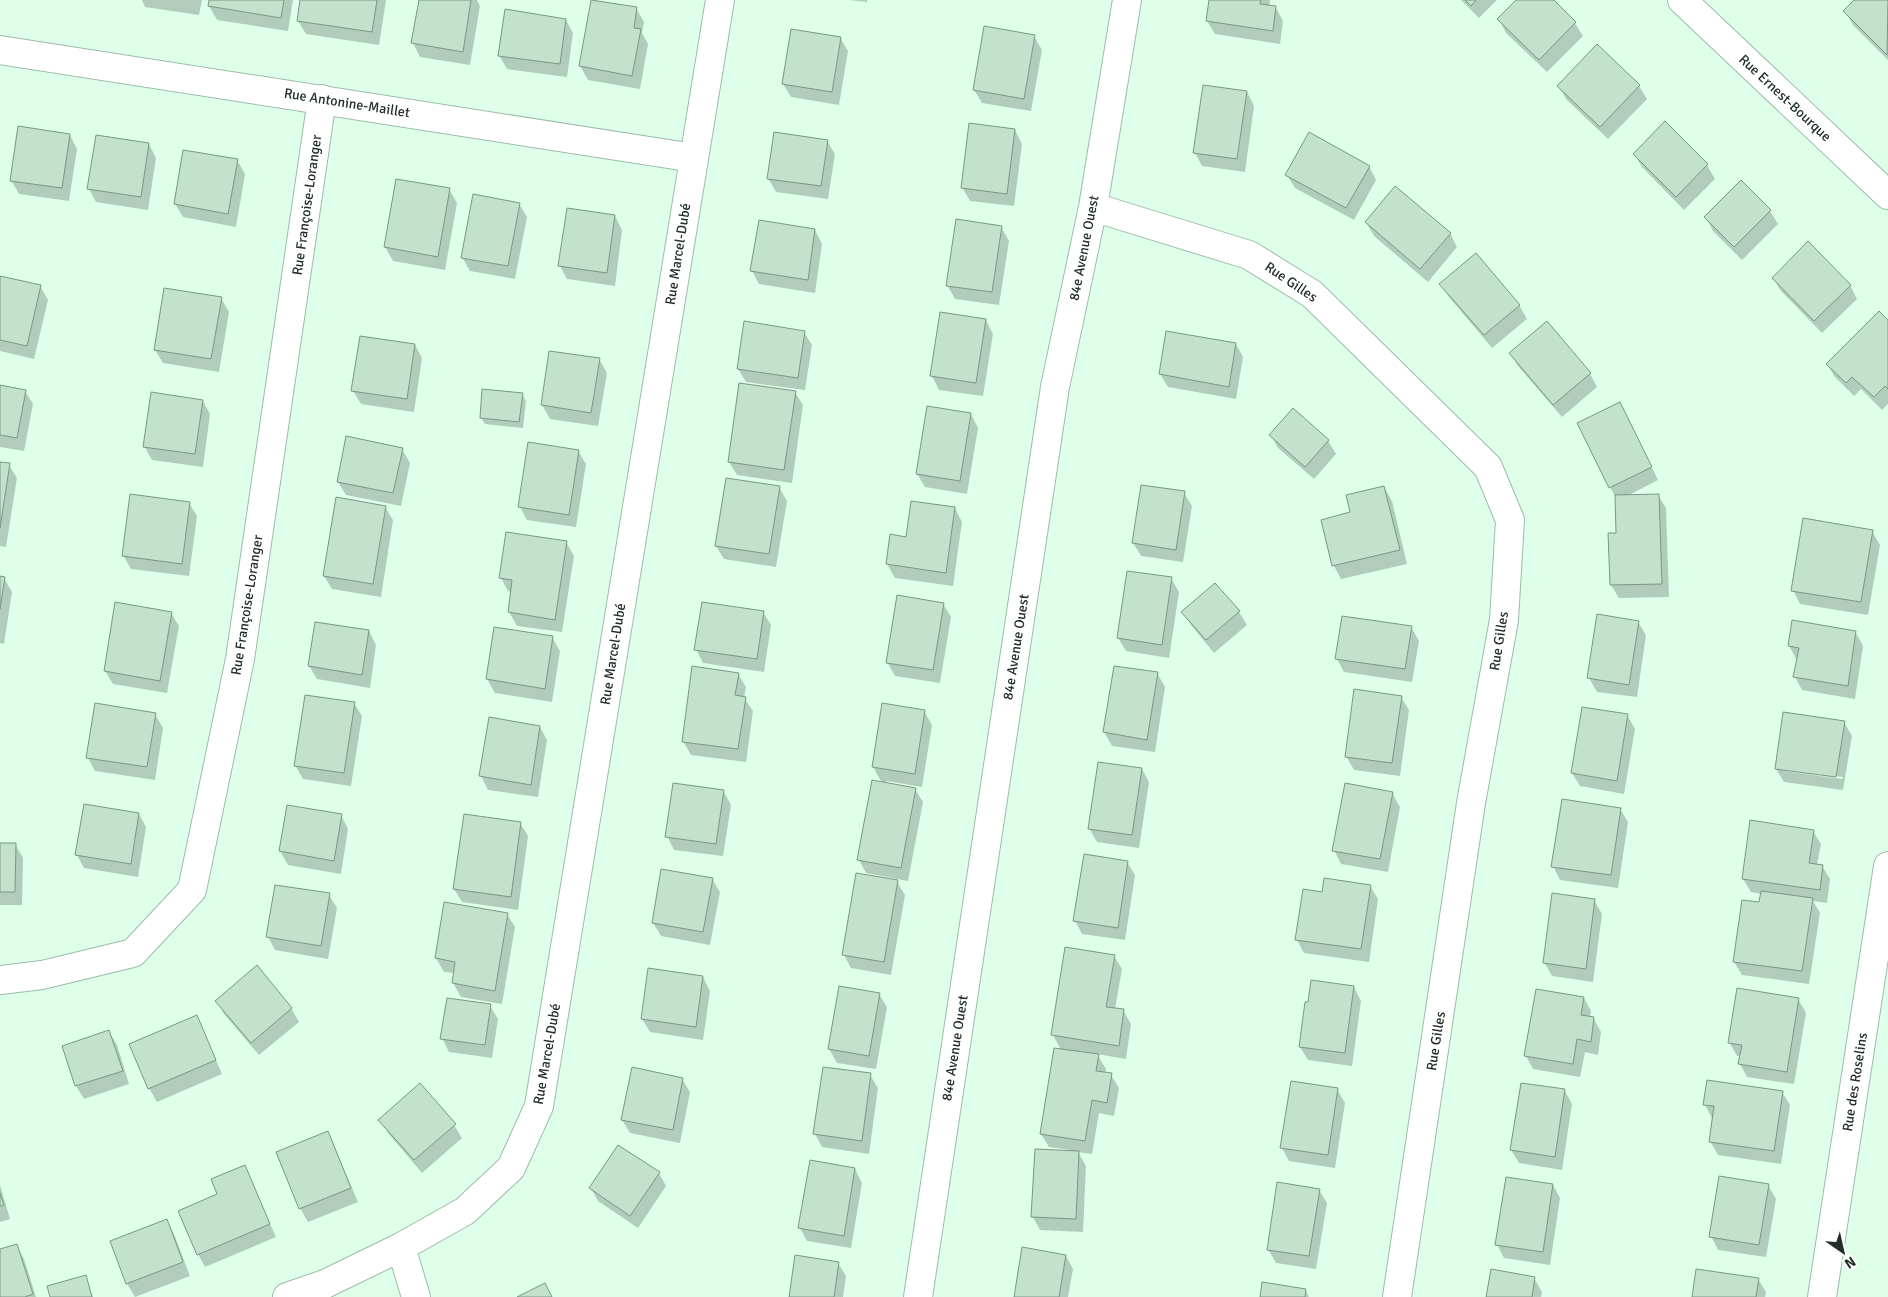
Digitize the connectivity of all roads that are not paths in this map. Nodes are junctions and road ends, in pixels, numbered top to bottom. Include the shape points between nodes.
1 (720, 0) edge
2 (1127, 0) edge
3 (1682, 0) edge
4 (0, 50) edge
5 (322, 99) junction
6 (694, 158) junction
7 (1888, 195) edge
8 (1093, 207) junction
9 (1888, 866) edge
10 (0, 980) edge
11 (401, 1247) junction
12 (327, 1290) edge
13 (287, 1297) edge
14 (416, 1297) edge
15 (918, 1297) edge
16 (1397, 1297) edge
17 (1822, 1297) edge

1 - 6 street, Rue Marcel-Dubé
2 - 8 street, 84e Avenue Ouest
3 - 7 street, Rue Ernest-Bourque
4 - 5 street, Rue Antonine-Maillet
5 - 6 street, Rue Antonine-Maillet
5 - 10 street, Rue Françoise-Loranger via 240,659 192,890 134,953 42,976
6 - 11 street, Rue Marcel-Dubé via 540,1106 511,1168 465,1211
8 - 15 street, 84e Avenue Ouest via 1055,387
8 - 16 street, Rue Gilles via 1249,254 1312,294 1488,466 1510,520 1504,620 1471,803
9 - 17 street, Rue des Roselins
11 - 12 street, Rue Marcel-Dubé
11 - 14 street
12 - 13 street, Rue Marcel-Dubé

